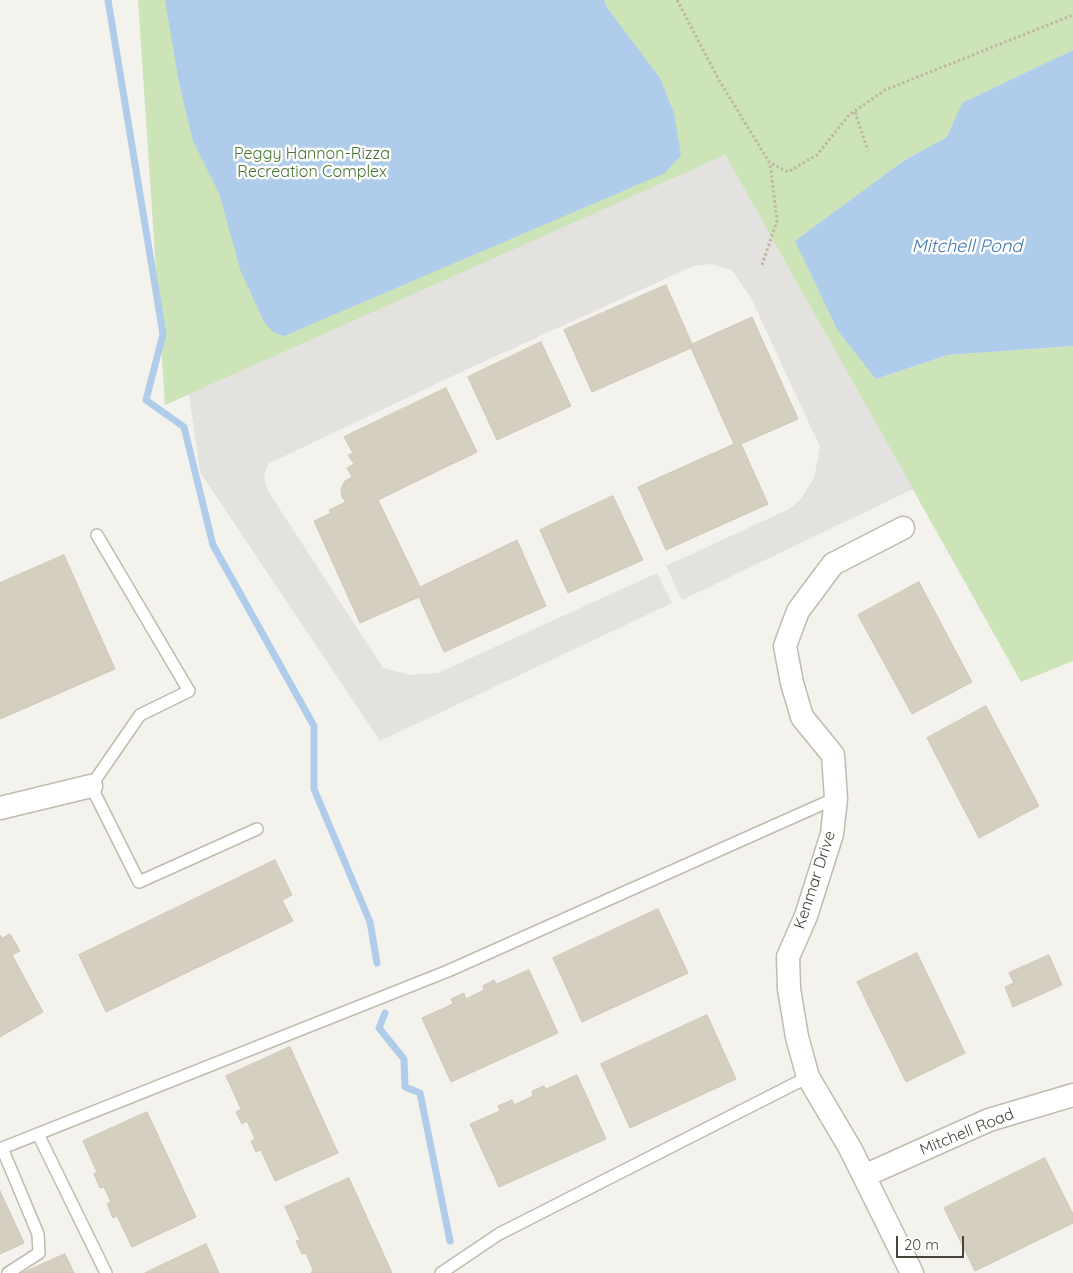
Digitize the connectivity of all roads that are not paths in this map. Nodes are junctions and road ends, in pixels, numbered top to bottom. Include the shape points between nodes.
1 (903, 528) dead end
2 (97, 535) dead end
3 (92, 786) junction
4 (836, 798) junction
5 (0, 808) edge
6 (257, 829) dead end
7 (808, 1077) junction
8 (1073, 1095) edge
9 (38, 1134) junction
10 (1, 1148) edge
11 (864, 1176) junction
12 (8, 1273) edge
13 (106, 1273) edge
14 (442, 1273) edge
15 (912, 1273) edge

1 - 4 street, Kenmar Drive via 833,564 798,611 785,646 802,717 833,755
2 - 3 lane via 190,691 140,715
3 - 5 street
3 - 6 lane via 139,882
4 - 7 street, Kenmar Drive via 832,834 806,916 788,957 794,1018
4 - 9 lane via 448,971
7 - 11 street, Kenmar Drive
7 - 14 lane via 498,1234
8 - 11 street, Mitchell Road via 989,1120
9 - 10 lane
9 - 13 lane
10 - 12 lane via 38,1234 40,1253
11 - 15 street, Kenmar Drive

